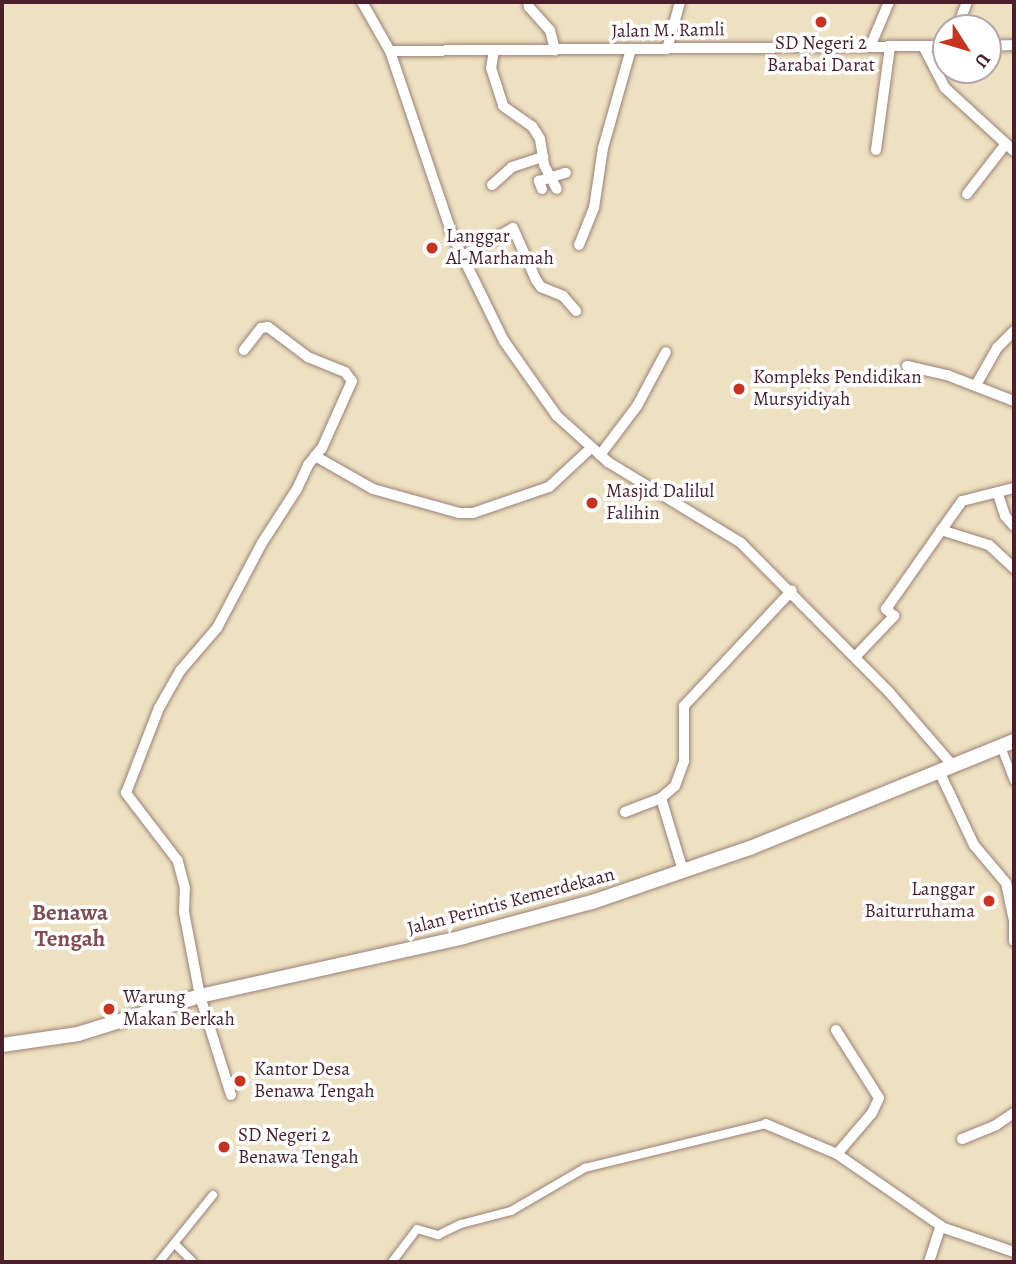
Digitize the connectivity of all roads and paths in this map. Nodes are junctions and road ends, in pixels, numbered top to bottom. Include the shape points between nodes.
1 (362, 2) edge
2 (528, 2) edge
3 (680, 2) edge
4 (889, 2) edge
5 (923, 46) junction
6 (932, 46) edge
7 (870, 47) junction
8 (890, 47) junction
9 (631, 49) junction
10 (667, 49) junction
11 (494, 50) junction
12 (555, 50) junction
13 (390, 51) junction
14 (1010, 148) edge
15 (876, 150) dead end
16 (543, 157) junction
17 (566, 173) dead end
18 (552, 177) junction
19 (492, 185) dead end
20 (557, 189) dead end
21 (542, 190) dead end
22 (967, 194) dead end
23 (579, 245) dead end
24 (463, 256) junction
25 (576, 311) dead end
26 (1014, 331) edge
27 (244, 350) dead end
28 (666, 352) dead end
29 (907, 366) dead end
30 (976, 385) junction
31 (1014, 401) edge
32 (595, 452) junction
33 (315, 456) junction
34 (1014, 488) edge
35 (998, 494) junction
36 (1014, 526) edge
37 (941, 530) junction
38 (1014, 568) edge
39 (792, 590) junction
40 (855, 657) junction
41 (1008, 744) edge
42 (953, 765) junction
43 (939, 771) junction
44 (1014, 780) edge
45 (661, 799) junction
46 (625, 813) dead end
47 (682, 871) junction
48 (1010, 884) edge
49 (1014, 941) edge
50 (201, 996) junction
51 (836, 1030) dead end
52 (2, 1045) edge
53 (231, 1095) dead end
54 (1014, 1113) edge
55 (766, 1124) joint
56 (962, 1139) dead end
57 (837, 1154) junction
58 (213, 1195) dead end
59 (941, 1226) junction
60 (175, 1244) junction
61 (1014, 1252) edge
62 (159, 1262) edge
63 (193, 1262) edge
64 (392, 1262) edge
65 (929, 1262) edge

1 - 13 street
2 - 12 street via 550,30
3 - 10 street
4 - 7 street
5 - 6 street, Jalan M. Ramli
5 - 8 street, Jalan M. Ramli
5 - 14 street via 945,88
7 - 8 street, Jalan M. Ramli
7 - 10 street, Jalan M. Ramli
8 - 15 street
9 - 10 street, Jalan M. Ramli
9 - 12 street, Jalan M. Ramli
9 - 23 street via 603,148 594,208
11 - 12 street, Jalan M. Ramli
11 - 13 street, Jalan M. Ramli
11 - 16 street via 491,68 503,106 532,126
13 - 24 street
14 - 22 street
16 - 18 street
16 - 19 street via 512,167
17 - 18 street
18 - 20 street
18 - 21 street via 539,181
24 - 25 street via 513,228 541,287 563,296
24 - 32 street via 504,341 556,416
26 - 30 street via 997,348
27 - 33 street via 261,328 268,327 308,357 351,377
28 - 32 street via 637,406
29 - 30 street
30 - 31 street
32 - 33 street via 549,486 473,513 373,489
32 - 39 street via 741,543
33 - 50 street via 218,628 180,671 159,708 127,788 129,799 178,862
34 - 35 street
35 - 36 street via 1005,516
35 - 37 street via 962,501
37 - 38 street via 989,545
37 - 40 street via 887,609 894,616
39 - 40 street
39 - 45 street via 684,706 681,776
40 - 42 street
41 - 42 main road, Jalan Perintis Kemerdekaan
41 - 44 street
42 - 43 main road, Jalan Perintis Kemerdekaan
43 - 47 main road, Jalan Perintis Kemerdekaan
43 - 48 street via 974,845
45 - 46 street
45 - 47 street
47 - 50 main road, Jalan Perintis Kemerdekaan via 592,902 463,937
48 - 49 street
50 - 52 main road, Jalan Perintis Kemerdekaan via 78,1034
50 - 53 street
51 - 57 street via 878,1098 872,1113
54 - 56 street
55 - 57 street
55 - 64 street via 584,1168 511,1211 461,1224 438,1236 417,1229
57 - 59 street
58 - 60 street
59 - 61 street
59 - 65 street
60 - 62 street
60 - 63 street

